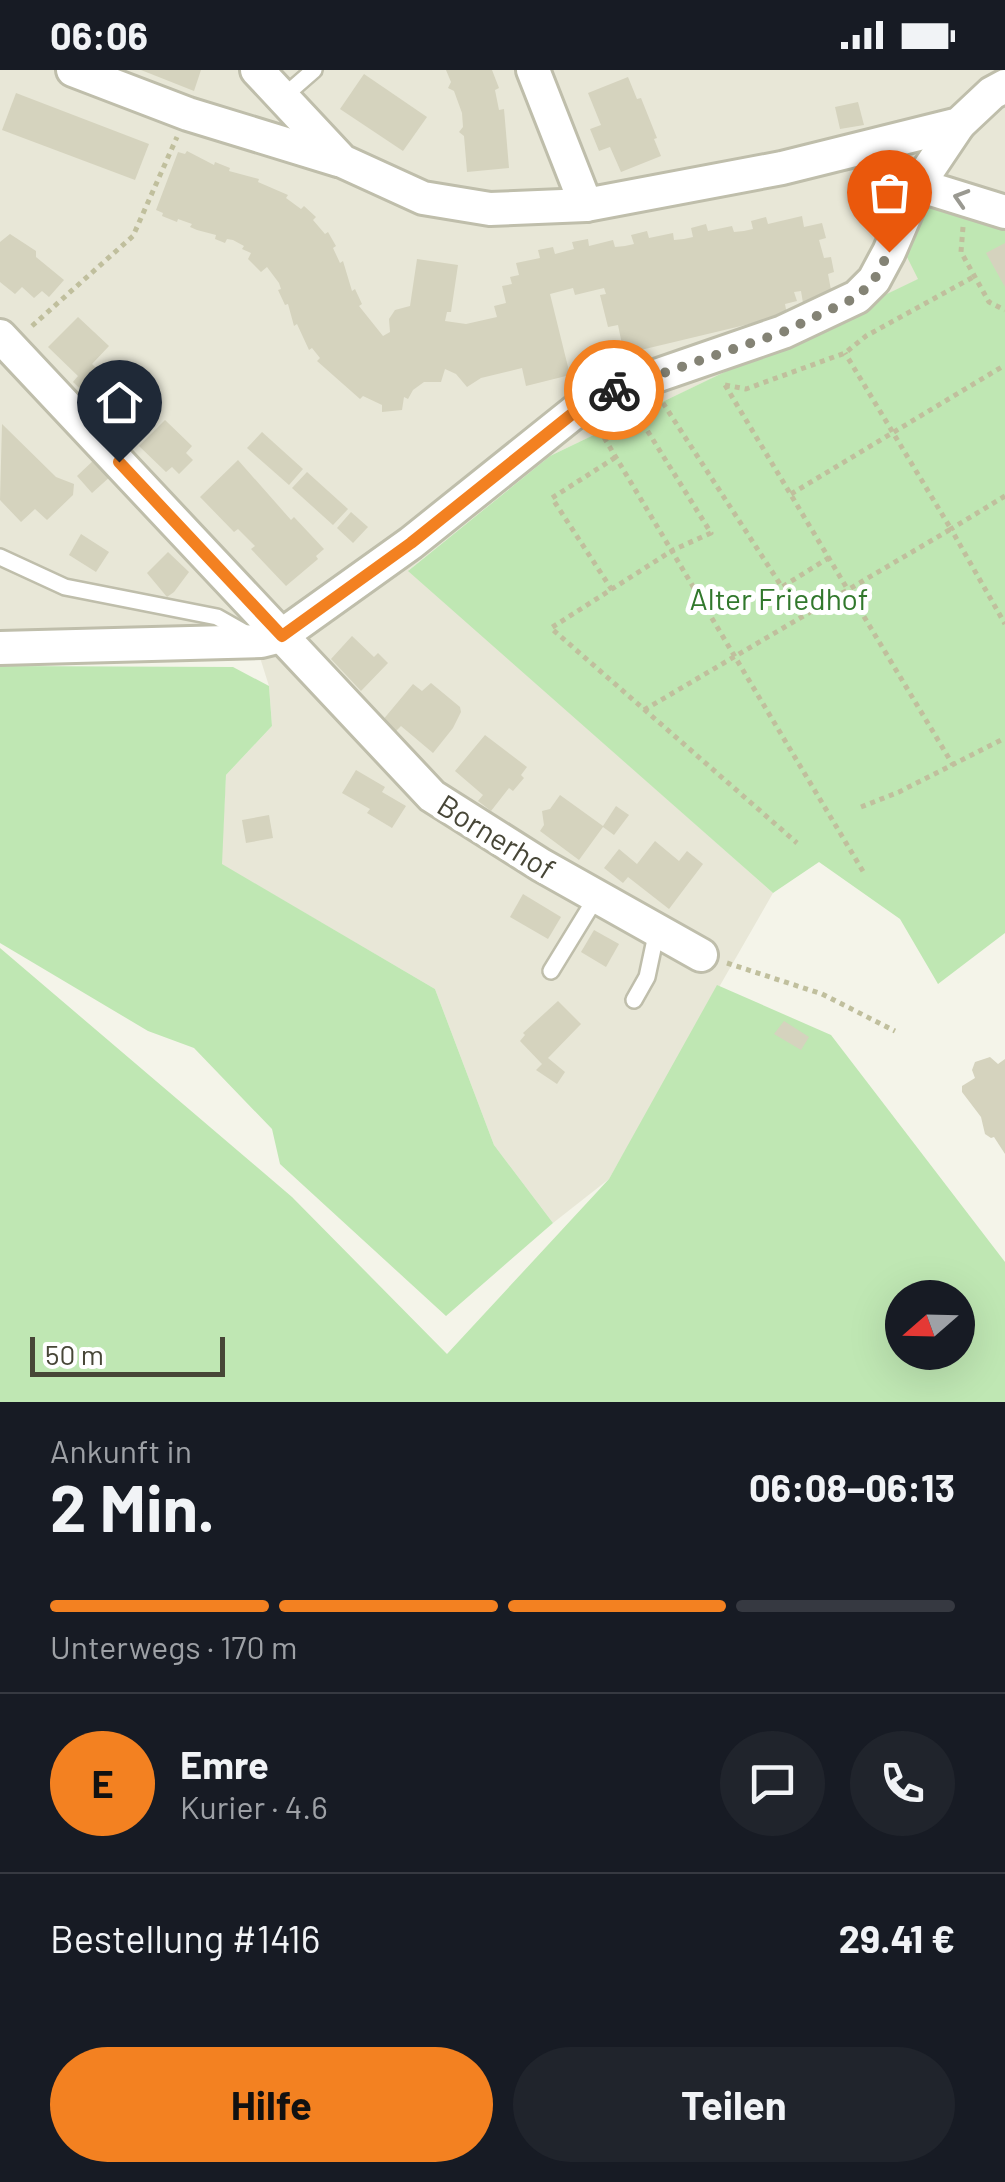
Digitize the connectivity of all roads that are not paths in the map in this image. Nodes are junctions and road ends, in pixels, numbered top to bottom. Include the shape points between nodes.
1 (73, 70) edge
2 (258, 70) edge
3 (314, 70) edge
4 (533, 70) edge
5 (1005, 86) edge
6 (282, 97) junction
7 (959, 124) junction
8 (342, 162) junction
9 (918, 185) junction
10 (586, 206) junction
11 (1005, 212) edge
12 (6, 340) edge
13 (0, 557) edge
14 (271, 639) junction
15 (0, 648) edge
16 (597, 896) junction
17 (657, 930) junction
18 (701, 955) road end
19 (552, 971) dead end
20 (634, 1000) dead end

1 - 8 street
2 - 6 street
3 - 6 lane
4 - 10 street
5 - 7 street
6 - 8 street
7 - 9 street
7 - 10 street
8 - 10 street via 423,198 490,209
11 -> 9 street
9 - 14 street via 874,280 857,297 783,332 592,398 586,420
12 - 14 street, Bornerhof
13 - 14 lane via 65,587 216,617
14 - 15 street
14 - 16 street, Bornerhof via 432,796
16 - 17 street, Bornerhof
16 - 19 lane
17 - 18 street, Bornerhof
17 - 20 lane via 647,977

